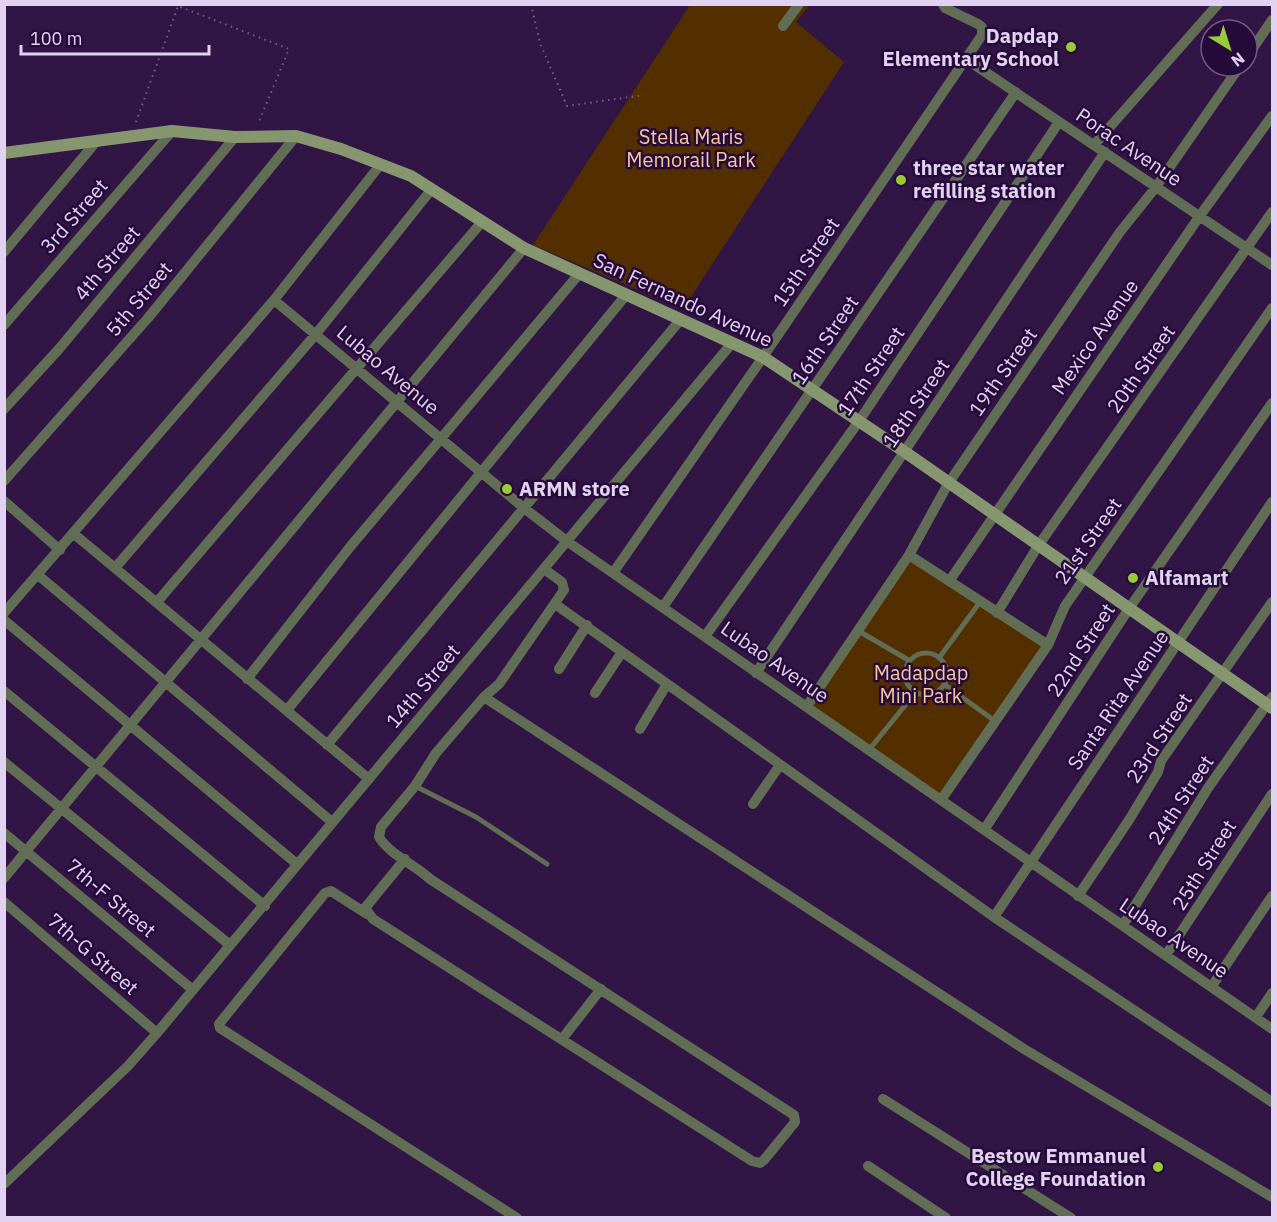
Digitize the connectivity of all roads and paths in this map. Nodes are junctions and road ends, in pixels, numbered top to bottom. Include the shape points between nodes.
1 (531, 4) edge
2 (799, 4) edge
3 (943, 4) edge
4 (1218, 4) edge
5 (179, 5) edge
6 (1272, 20) edge
7 (783, 26) dead end
8 (1259, 39) edge
9 (966, 59) junction
10 (1232, 78) edge
11 (1016, 92) junction
12 (644, 95) dead end
13 (1272, 116) edge
14 (1059, 122) junction
15 (172, 131) junction
16 (131, 136) junction
17 (253, 136) junction
18 (296, 136) junction
19 (235, 137) junction
20 (95, 143) junction
21 (1094, 145) junction
22 (1105, 152) junction
23 (6, 154) edge
24 (380, 165) junction
25 (1156, 187) junction
26 (431, 190) junction
27 (1272, 213) edge
28 (1199, 217) junction
29 (480, 223) junction
30 (524, 248) junction
31 (1248, 248) junction
32 (4, 252) edge
33 (1272, 265) edge
34 (579, 274) junction
35 (626, 295) junction
36 (274, 300) junction
37 (1272, 308) edge
38 (681, 320) junction
39 (4, 325) edge
40 (316, 334) junction
41 (732, 343) junction
42 (763, 357) junction
43 (357, 368) junction
44 (813, 391) junction
45 (398, 402) junction
46 (1272, 403) edge
47 (4, 409) edge
48 (860, 422) junction
49 (441, 437) junction
50 (905, 452) junction
51 (481, 472) junction
52 (4, 481) edge
53 (948, 484) junction
54 (4, 501) edge
55 (1272, 502) edge
56 (524, 508) junction
57 (994, 514) junction
58 (74, 534) junction
59 (568, 542) junction
60 (1038, 546) junction
61 (60, 550) junction
62 (909, 555) junction
63 (115, 568) junction
64 (544, 569) junction
65 (613, 573) junction
66 (38, 575) junction
67 (1084, 577) junction
68 (950, 580) junction
69 (157, 602) junction
70 (980, 602) junction
71 (1272, 602) edge
72 (555, 604) junction
73 (663, 607) junction
74 (1128, 610) junction
75 (4, 613) edge
76 (998, 613) junction
77 (4, 620) edge
78 (587, 625) junction
79 (857, 630) junction
80 (706, 635) junction
81 (200, 639) junction
82 (1178, 642) junction
83 (1048, 645) junction
84 (622, 652) junction
85 (939, 658) junction
86 (910, 661) junction
87 (559, 669) dead end
88 (756, 672) junction
89 (1224, 673) junction
90 (247, 679) junction
91 (165, 681) junction
92 (667, 684) junction
93 (945, 685) junction
94 (4, 691) edge
95 (916, 692) junction
96 (595, 693) dead end
97 (484, 697) junction
98 (1271, 703) edge
99 (807, 706) junction
100 (287, 710) junction
101 (995, 721) junction
102 (130, 725) junction
103 (640, 729) dead end
104 (327, 745) junction
105 (868, 752) junction
106 (4, 762) edge
107 (96, 764) junction
108 (780, 765) junction
109 (369, 779) junction
110 (415, 786) junction
111 (1272, 794) edge
112 (942, 800) junction
113 (753, 804) dead end
114 (63, 808) junction
115 (332, 822) junction
116 (984, 830) junction
117 (4, 833) edge
118 (27, 852) junction
119 (405, 859) junction
120 (1032, 861) junction
121 (297, 864) junction
122 (547, 864) dead end
123 (4, 878) edge
124 (1078, 896) junction
125 (1272, 896) edge
126 (4, 902) edge
127 (265, 906) junction
128 (367, 914) junction
129 (994, 917) junction
130 (1123, 925) junction
131 (230, 945) junction
132 (1166, 955) junction
133 (1212, 986) junction
134 (194, 990) junction
135 (601, 990) junction
136 (1272, 993) edge
137 (1256, 1017) junction
138 (1272, 1029) edge
139 (157, 1033) junction
140 (562, 1039) junction
141 (883, 1100) dead end
142 (1272, 1102) edge
143 (868, 1166) dead end
144 (4, 1184) edge
145 (1272, 1197) edge
146 (517, 1218) edge
147 (946, 1218) edge
148 (1071, 1218) edge

1 - 12 path via 540,43 567,106
2 - 7 street
3 - 9 street, 15th Street via 982,27 982,35
4 - 21 street
5 - 16 path
5 - 17 path via 289,49
6 - 8 street
9 - 11 street, Porac Avenue
9 - 42 street, 15th Street
10 - 25 street, 19th Street
11 - 14 street, Porac Avenue
11 - 44 street, 16th Street
13 - 28 street, Mexico Avenue
14 - 21 street, Porac Avenue
14 - 48 street, 17th Street
15 - 16 main road, San Fernando Avenue
15 - 19 main road, San Fernando Avenue
15 - 39 street, 3rd Street
16 - 20 main road, San Fernando Avenue
17 - 18 main road, San Fernando Avenue
17 - 19 main road, San Fernando Avenue
18 - 24 main road, San Fernando Avenue
18 - 52 street, 5th Street via 148,318
19 - 47 street, 4th Street via 59,349
20 - 23 main road, San Fernando Avenue
20 - 32 street
21 - 22 street, Porac Avenue
22 - 25 street, Porac Avenue
22 - 50 street, 18th Street
24 - 26 main road, San Fernando Avenue via 411,176
24 - 36 street
25 - 28 street, Porac Avenue
25 - 53 street, 19th Street via 1120,232
26 - 29 main road, San Fernando Avenue
26 - 40 street
27 - 31 street, 20th Street
28 - 31 street, Porac Avenue
28 - 57 street, Mexico Avenue
29 - 30 main road, San Fernando Avenue
29 - 43 street
30 - 34 main road, San Fernando Avenue
30 - 45 street
31 - 33 street, Porac Avenue
31 - 60 street, 20th Street
34 - 35 main road, San Fernando Avenue
34 - 49 street
35 - 38 main road, San Fernando Avenue
35 - 51 street
36 - 40 street, Lubao Avenue
36 - 58 street
37 - 67 street, 21st Street
38 - 41 main road, San Fernando Avenue
38 - 56 street
40 - 43 street, Lubao Avenue
40 - 63 street
41 - 42 main road, San Fernando Avenue
41 - 59 street, 14th Street
42 - 44 main road, San Fernando Avenue
42 - 65 street, 15th Street
43 - 45 street, Lubao Avenue
43 - 69 street
44 - 48 main road, San Fernando Avenue
44 - 73 street, 16th Street
45 - 49 street, Lubao Avenue
45 - 81 street
46 - 74 street, 22nd Street
48 - 50 main road, San Fernando Avenue
48 - 80 street, 17th Street
49 - 51 street, Lubao Avenue
49 - 90 street
50 - 53 main road, San Fernando Avenue
50 - 88 street, 18th Street
51 - 56 street, Lubao Avenue
51 - 100 street
53 - 57 main road, San Fernando Avenue
53 - 62 street, 19th Street
54 - 61 street
55 - 82 street, Santa Rita Avenue
56 - 59 street, Lubao Avenue
56 - 104 street
57 - 60 main road, San Fernando Avenue
57 - 68 street, Mexico Avenue
58 - 61 street
58 - 63 street
59 - 64 street, 14th Street
59 - 65 street, Lubao Avenue
60 - 67 main road, San Fernando Avenue
60 - 76 street, 20th Street
61 - 66 street
62 - 68 street
62 - 79 street, 19th Street
63 - 69 street
64 - 72 street via 564,585
64 - 109 street, 14th Street
65 - 73 street, Lubao Avenue
66 - 75 street
66 - 91 street
67 - 74 main road, San Fernando Avenue
67 - 83 street, 21st Street via 1065,606
68 - 70 street
69 - 81 street
70 - 76 street
70 - 85 lane
71 - 89 street, 23rd Street
72 - 78 street
72 - 97 street via 499,684
73 - 80 street, Lubao Avenue
74 - 82 main road, San Fernando Avenue
74 - 116 street, 22nd Street
76 - 83 street
77 - 102 street
78 - 84 street
78 - 87 street
79 - 86 lane
79 - 99 street, 19th Street
80 - 88 street, Lubao Avenue
81 - 90 street
81 - 91 street
82 - 89 main road, San Fernando Avenue
82 - 120 street, Santa Rita Avenue
83 - 101 street, 21st Street
84 - 92 street
84 - 96 street
85 - 86 lane via 930,653 918,654
85 - 93 lane via 948,673
86 - 95 lane via 906,678
88 - 99 street, Lubao Avenue
89 - 98 main road, San Fernando Avenue
89 - 124 street, 23rd Street via 1161,761 1123,830
90 - 100 street
91 - 102 street
91 - 115 street
92 - 103 street
92 - 108 street
93 - 95 lane via 928,695
93 - 101 lane
94 - 107 street
95 - 105 lane
97 - 110 street via 436,753
97 - 145 street via 1024,1049
98 - 130 street, 24th Street via 1208,788
99 - 105 street, Lubao Avenue
100 - 104 street
101 - 112 street, 21st Street
102 - 107 street
102 - 121 street
104 - 109 street
105 - 112 street, Lubao Avenue
106 - 114 street
107 - 114 street
107 - 127 street
108 - 113 street
108 - 129 street
109 - 115 street, 14th Street
110 - 119 street via 381,827 379,837 385,847
110 - 122 lane via 476,817
111 - 132 street, 25th Street
112 - 116 street, Lubao Avenue
114 - 118 street
114 - 131 street
115 - 121 street, 14th Street
116 - 120 street, Lubao Avenue
117 - 118 street, 7th-F Street
118 - 123 street
118 - 134 street, 7th-F Street
119 - 128 street via 365,908
119 - 135 street
120 - 124 street, Lubao Avenue
120 - 129 street, Santa Rita Avenue
121 - 127 street, 14th Street
124 - 130 street, Lubao Avenue
125 - 133 street
126 - 139 street, 7th-G Street
127 - 131 street, 14th Street
128 - 140 street
128 - 146 street via 331,891 325,893 219,1024 220,1028
129 - 142 street
130 - 132 street, Lubao Avenue
131 - 134 street, 14th Street
132 - 133 street, Lubao Avenue
133 - 137 street, Lubao Avenue
134 - 139 street, 14th Street
135 - 140 street
135 - 140 street via 794,1115 795,1122 764,1160 756,1163
136 - 137 street
137 - 138 street, Lubao Avenue
139 - 144 street, 14th Street
141 - 148 street
143 - 147 street

